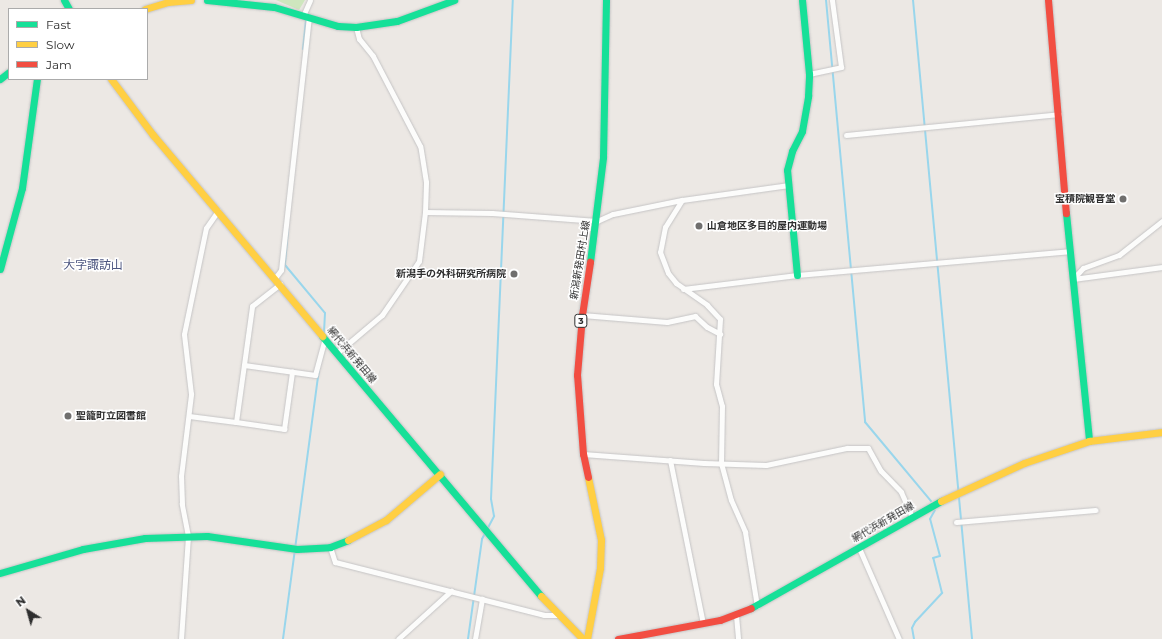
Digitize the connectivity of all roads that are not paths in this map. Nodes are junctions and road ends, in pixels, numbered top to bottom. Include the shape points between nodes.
1 (189, 0) edge
2 (207, 0) edge
3 (310, 0) edge
4 (454, 0) edge
5 (606, 0) edge
6 (802, 0) edge
7 (832, 0) edge
8 (1048, 0) edge
9 (148, 8) edge
10 (306, 17) junction
11 (356, 27) junction
12 (8, 73) edge
13 (809, 74) junction
14 (0, 79) edge
15 (37, 80) edge
16 (112, 80) edge
17 (1059, 114) junction
18 (846, 135) dead end
19 (789, 185) junction
20 (682, 200) junction
21 (218, 211) junction
22 (425, 212) junction
23 (597, 220) junction
24 (1162, 221) edge
25 (1069, 251) junction
26 (1162, 267) edge
27 (0, 269) edge
28 (797, 275) junction
29 (1073, 279) junction
30 (277, 281) junction
31 (683, 289) junction
32 (582, 315) junction
33 (720, 334) junction
34 (325, 338) junction
35 (337, 353) junction
36 (244, 365) junction
37 (292, 372) junction
38 (189, 416) junction
39 (236, 422) junction
40 (1162, 432) edge
41 (1089, 441) junction
42 (583, 454) junction
43 (670, 460) junction
44 (721, 463) junction
45 (440, 474) junction
46 (1095, 510) dead end
47 (912, 516) junction
48 (956, 522) dead end
49 (188, 536) junction
50 (330, 547) junction
51 (859, 548) junction
52 (0, 574) edge
53 (451, 591) junction
54 (482, 599) junction
55 (757, 606) junction
56 (557, 615) junction
57 (736, 615) junction
58 (703, 623) junction
59 (181, 639) edge
60 (398, 639) edge
61 (475, 639) edge
62 (583, 639) edge
63 (587, 639) edge
64 (618, 639) edge
65 (738, 639) edge
66 (899, 639) edge

1 - 9 main road
2 - 10 main road via 274,7
3 - 10 street
4 - 11 main road via 397,21
5 - 23 main road, 新潟新発田村上線 / 3 via 602,157
6 - 13 main road
7 - 13 street via 841,67
8 - 17 main road
10 - 11 main road via 338,26
10 - 30 street via 281,270
11 - 22 street via 360,39 373,56 420,146 426,182
12 - 14 main road
13 - 19 main road via 804,123 788,164
15 - 27 main road via 22,188
16 - 21 main road, 網代浜新発田線 via 148,130
17 - 18 street
17 - 25 main road
19 - 20 street
19 - 28 main road
20 - 23 street via 613,214
20 - 31 street via 665,227 660,252 668,273
21 - 30 main road, 網代浜新発田線
21 - 38 street via 206,228 184,334 191,394
22 - 23 street via 492,213
22 - 35 street via 419,261 382,315
23 - 32 main road, 新潟新発田村上線 / 3
24 - 29 street via 1119,255 1084,268
25 - 28 street
25 - 29 main road
26 - 29 street
28 - 31 street
29 - 41 main road
30 - 34 main road, 網代浜新発田線
30 - 36 street via 252,306
31 - 33 street via 716,314 720,319
32 - 33 street via 667,322 695,316
32 - 42 main road, 新潟新発田村上線 / 3 via 576,375
33 - 44 street via 716,384 722,406
34 - 35 main road, 網代浜新発田線
34 - 37 street via 316,374
35 - 45 main road, 網代浜新発田線
36 - 37 street
36 - 39 street
37 - 39 street via 284,429
38 - 39 street
38 - 49 street via 181,491
40 - 41 main road, 網代浜新発田線
41 - 47 main road, 網代浜新発田線 via 1017,466
42 - 43 street
42 - 63 main road, 新潟新発田村上線 / 3 via 601,540 600,568
43 - 44 street
43 - 58 street
44 - 47 street via 766,464 847,448 868,448 881,471 901,492
44 - 55 street via 731,500 745,532
45 - 50 main road via 386,520 365,533
45 - 56 main road, 網代浜新発田線
46 - 48 street
47 - 51 main road, 網代浜新発田線
49 - 50 main road via 230,538 297,549
49 - 52 main road via 112,542 37,560
49 - 59 street
50 - 53 street via 335,562
51 - 55 main road, 網代浜新発田線
51 - 66 street
53 - 54 street
53 - 60 street
54 - 56 street via 544,615
54 - 61 street
55 - 57 main road, 網代浜新発田線
56 - 62 main road, 網代浜新発田線
57 - 58 main road, 網代浜新発田線
57 - 65 street
58 - 64 main road, 網代浜新発田線

